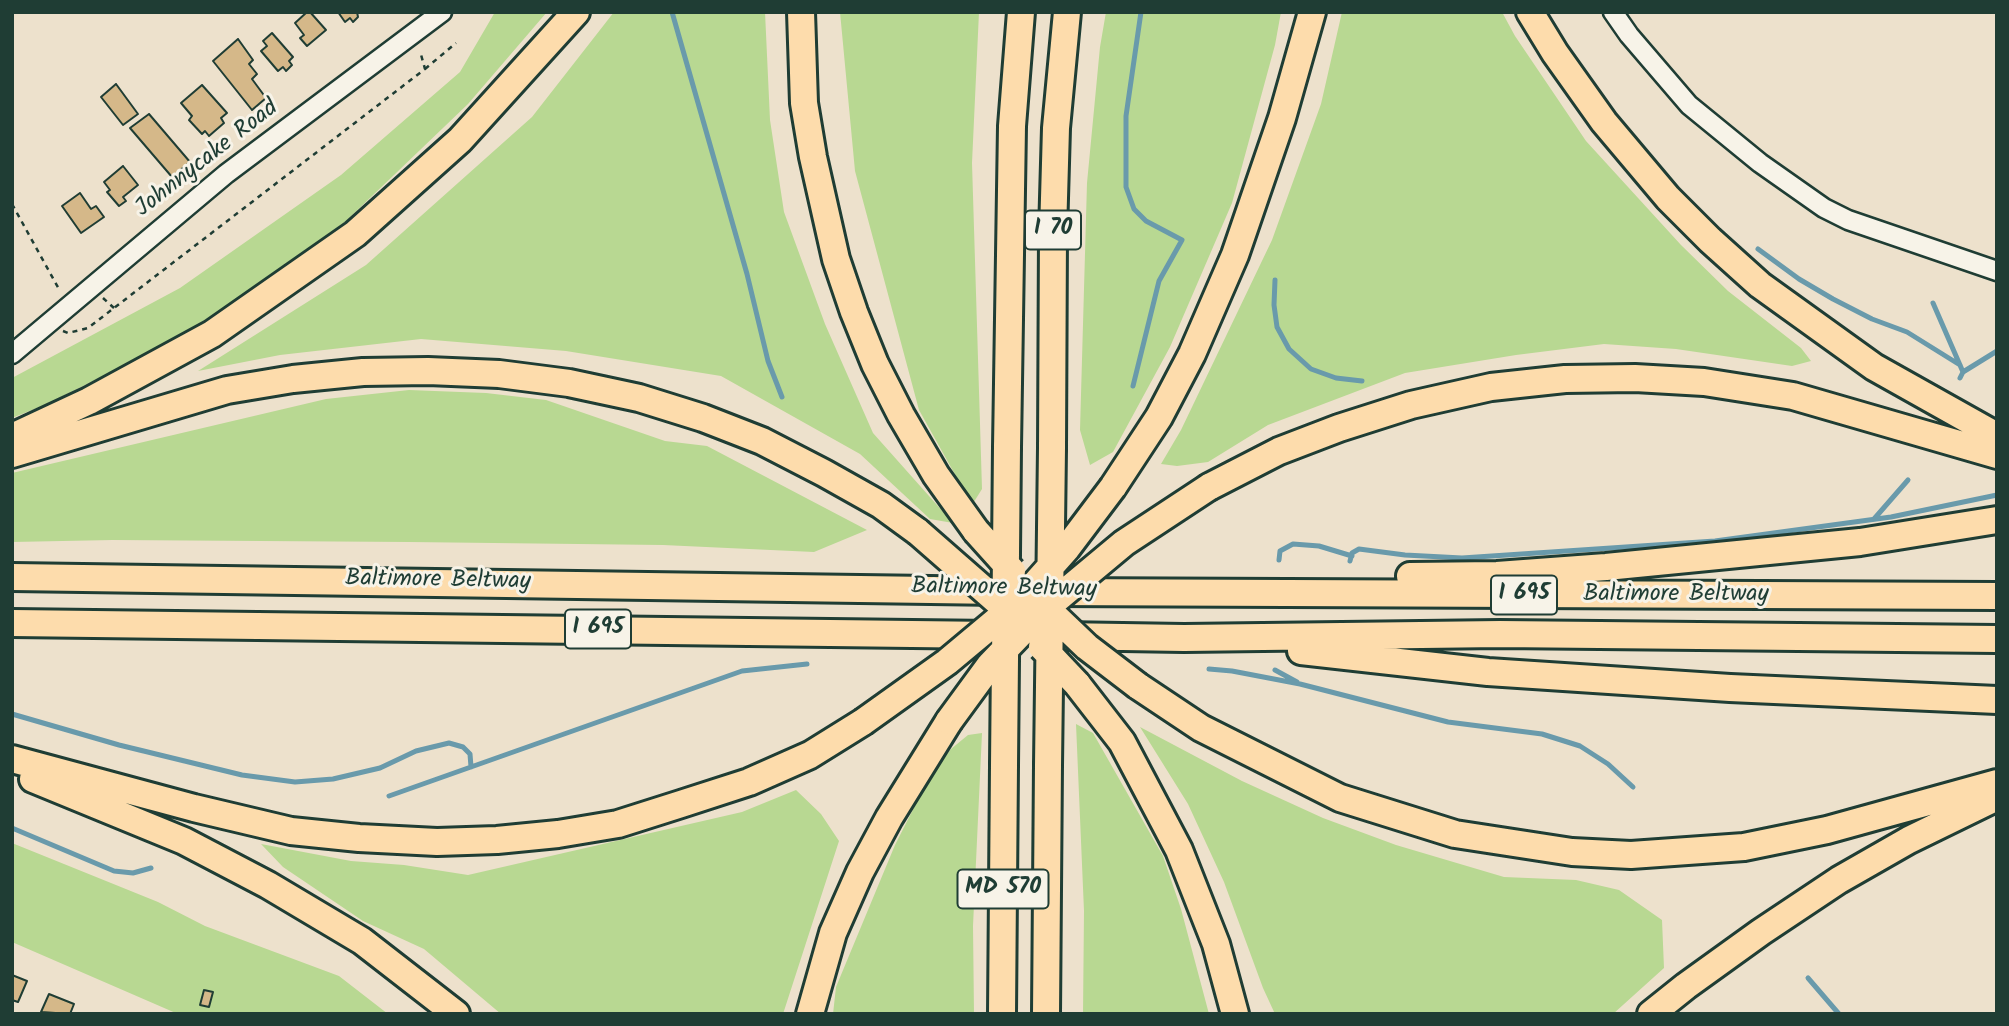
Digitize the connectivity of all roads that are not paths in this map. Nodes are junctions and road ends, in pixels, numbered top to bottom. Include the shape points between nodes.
1 (442, 12) edge
2 (576, 12) edge
3 (801, 12) edge
4 (1021, 12) edge
5 (1066, 12) edge
6 (1312, 12) edge
7 (1530, 12) edge
8 (1613, 12) edge
9 (1997, 271) edge
10 (12, 354) edge
11 (1997, 436) edge
12 (12, 438) edge
13 (12, 454) edge
14 (1997, 455) edge
15 (1997, 520) edge
16 (12, 577) edge
17 (1052, 592) junction
18 (1997, 596) edge
19 (12, 624) edge
20 (1184, 638) junction
21 (1997, 639) edge
22 (1997, 700) edge
23 (12, 759) edge
24 (1004, 765) joint
25 (1048, 765) joint
26 (12, 770) edge
27 (1997, 783) edge
28 (1997, 797) edge
29 (456, 1014) edge
30 (810, 1014) edge
31 (1002, 1014) edge
32 (1046, 1014) edge
33 (1235, 1014) edge
34 (1651, 1014) edge

1 - 10 street, Johnnycake Road via 226,174
2 - 12 highway via 460,140 355,234 212,334
3 - 27 highway, bridge via 804,103 836,259 854,312 901,415 976,531 1035,598 1087,647 1201,729 1340,798 1455,834 1572,852 1631,855 1744,847 1827,830
4 - 24 highway, I 70, bridge via 1012,126
5 - 25 highway, I 70, bridge via 1055,141
6 - 23 highway, bridge via 1235,255 1159,417 1113,487 1020,601 947,662 810,755 749,782 618,824 496,840 424,841 291,831
7 - 11 highway via 1604,122 1710,240 1760,285 1841,345
8 - 9 street via 1689,105 1824,208
13 - 33 highway, bridge via 227,390 363,372 499,374 569,383 639,398 762,441 881,505 918,532 1006,608 1077,684 1122,742 1179,850 1216,944
14 - 30 highway, bridge via 1793,396 1704,382 1635,378 1491,387 1411,405 1279,451 1209,487 1124,543 1040,613 990,665 948,721 860,872 833,933
15 - 17 highway via 1860,542 1606,568
16 - 17 highway, Baltimore Beltway / I 695
17 - 18 highway, Baltimore Beltway / I 695
19 - 20 highway, Baltimore Beltway / I 695
20 - 21 highway, Baltimore Beltway / I 695
20 - 22 highway via 1488,671
24 - 31 highway, MD 570
25 - 32 highway, MD 570
26 - 29 highway via 184,841 268,885 362,941
28 - 34 highway via 1839,880

